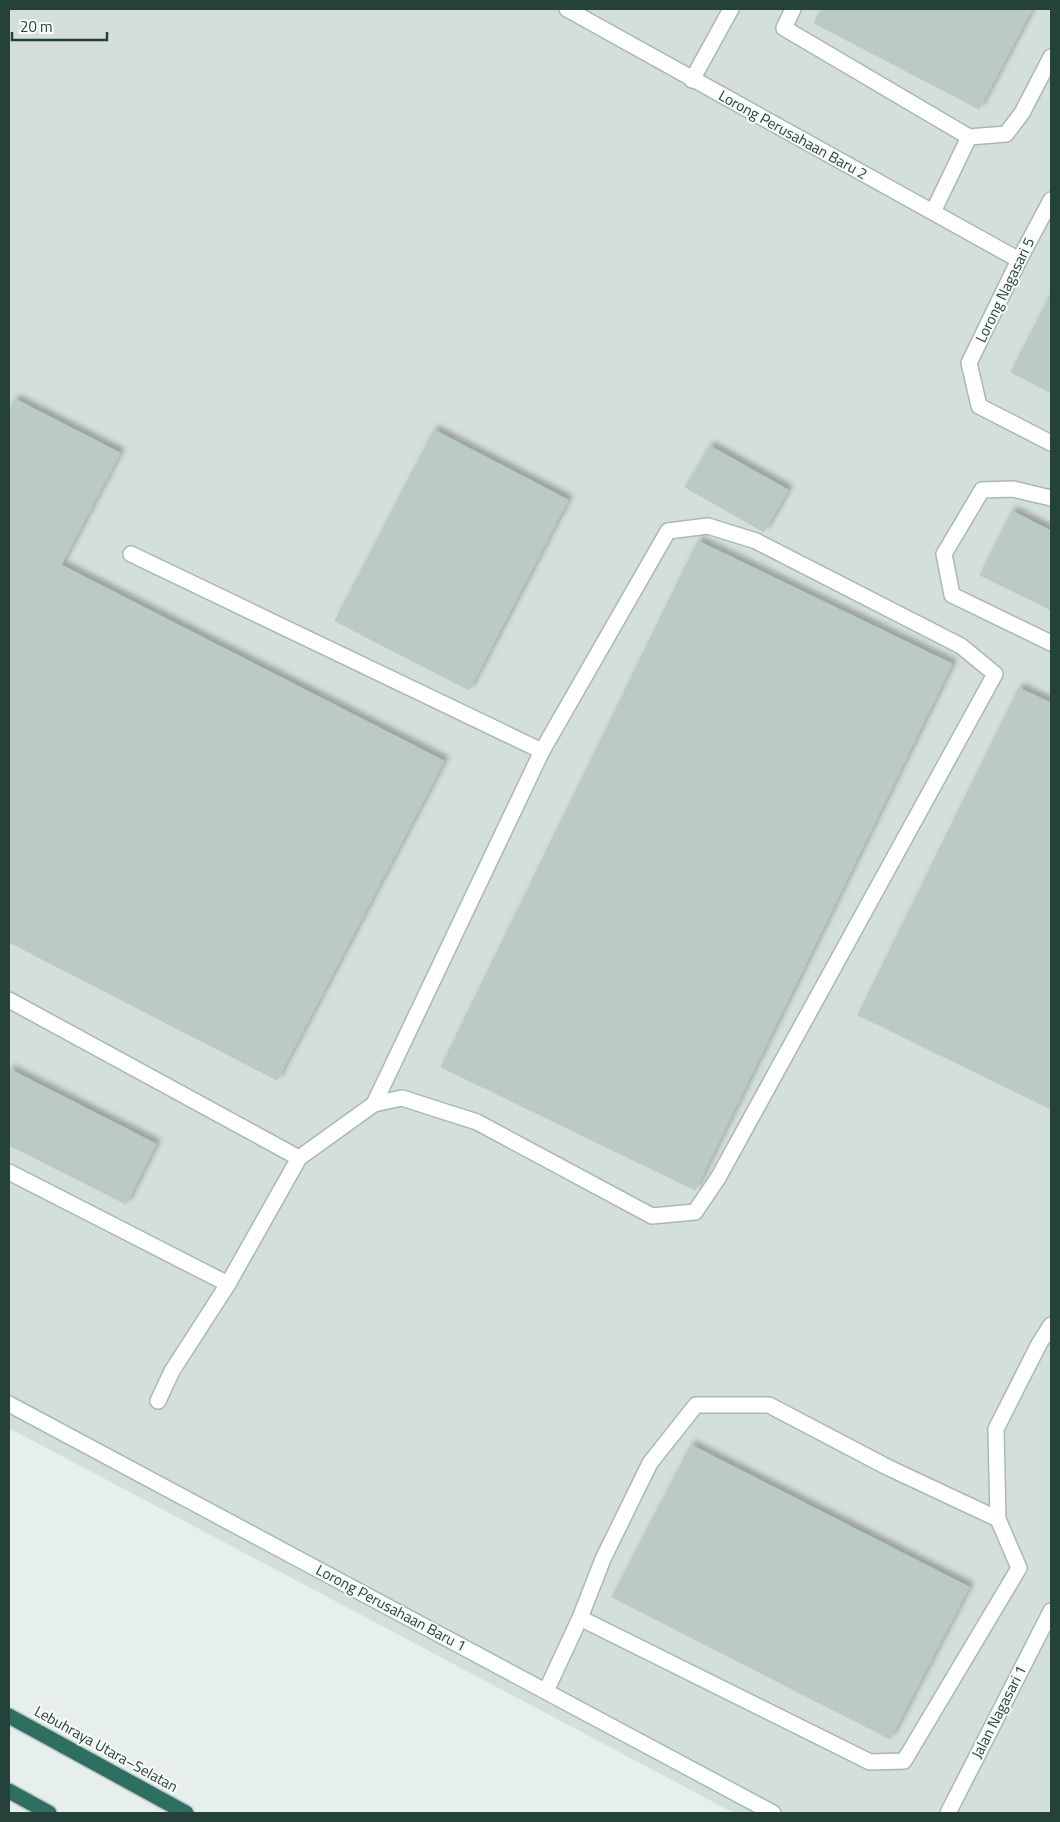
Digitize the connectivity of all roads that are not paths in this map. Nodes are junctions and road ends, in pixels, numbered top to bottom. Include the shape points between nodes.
1 (567, 9) edge
2 (731, 9) edge
3 (793, 9) edge
4 (1051, 57) edge
5 (692, 80) junction
6 (969, 137) junction
7 (1051, 200) edge
8 (933, 212) junction
9 (1019, 260) junction
10 (1051, 443) edge
11 (1051, 498) edge
12 (131, 554) dead end
13 (1051, 643) edge
14 (542, 751) junction
15 (9, 1000) edge
16 (374, 1104) junction
17 (299, 1158) junction
18 (9, 1172) edge
19 (228, 1284) junction
20 (1051, 1325) edge
21 (158, 1401) dead end
22 (9, 1404) edge
23 (998, 1519) junction
24 (1051, 1610) edge
25 (580, 1618) junction
26 (546, 1691) junction
27 (9, 1716) edge
28 (9, 1791) edge
29 (48, 1813) edge
30 (186, 1813) edge
31 (773, 1813) edge
32 (948, 1813) edge

1 - 5 street, Lorong Perusahaan Baru 2
2 - 5 street
3 - 6 street via 784,28
4 - 6 street via 1022,113 1006,134
5 - 8 street, Lorong Perusahaan Baru 2
6 - 8 street
7 - 9 street, Lorong Nagasari 5
8 - 9 street, Lorong Perusahaan Baru 2
9 - 10 street, Lorong Nagasari 5 via 969,363 979,406
11 - 13 street via 1013,488 982,490 944,554 952,595
12 - 14 street
14 - 16 street
14 - 16 street via 668,531 708,526 756,541 961,646 995,674 718,1178 695,1212 652,1216 477,1122 402,1098
15 - 17 street
16 - 17 street
17 - 19 street
18 - 19 street
19 - 21 street via 172,1371
20 - 23 street via 996,1429
22 - 26 street, Lorong Perusahaan Baru 1
23 - 25 street via 887,1467 769,1405 696,1405 650,1462 603,1559
23 - 25 street via 1019,1568 904,1761 870,1762
24 - 32 street, Jalan Nagasari 1
25 - 26 street
26 - 31 street, Lorong Perusahaan Baru 1
27 - 30 highway, Lebuhraya Utara–Selatan
28 - 29 highway

